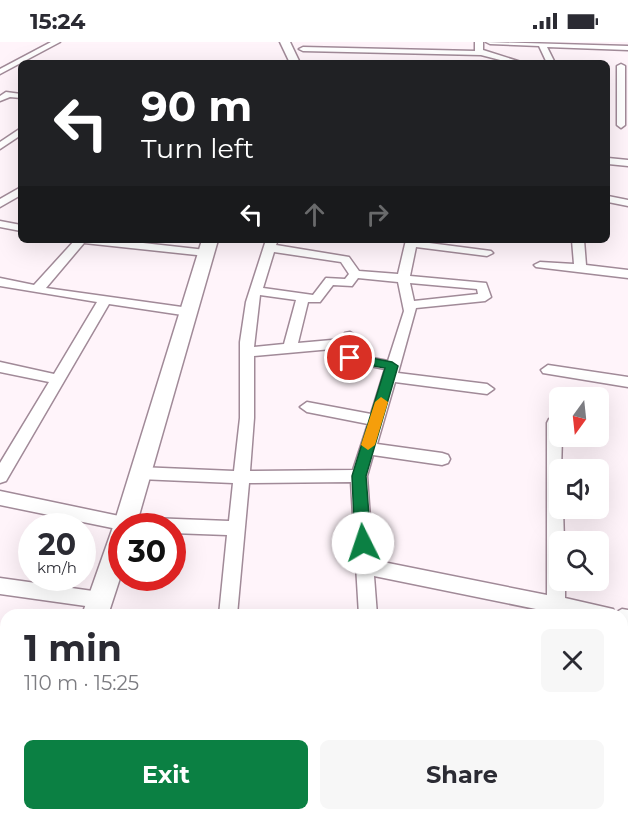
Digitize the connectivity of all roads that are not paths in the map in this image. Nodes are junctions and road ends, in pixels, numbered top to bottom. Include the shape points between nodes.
1 (56, 42) edge
2 (285, 42) edge
3 (437, 42) edge
4 (478, 42) edge
5 (490, 42) edge
6 (300, 45) edge
7 (543, 45) edge
8 (628, 48) edge
9 (416, 52) junction
10 (441, 52) junction
11 (480, 52) junction
12 (306, 57) dead end
13 (22, 60) edge
14 (294, 60) edge
15 (415, 60) edge
16 (483, 60) edge
17 (505, 60) joint
18 (550, 60) edge
19 (18, 62) edge
20 (623, 64) edge
21 (0, 72) edge
22 (625, 89) edge
23 (4, 94) edge
24 (0, 99) edge
25 (610, 124) edge
26 (625, 126) edge
27 (18, 133) edge
28 (0, 146) edge
29 (610, 156) edge
30 (628, 158) edge
31 (610, 161) edge
32 (628, 163) edge
33 (18, 192) edge
34 (610, 199) edge
35 (628, 203) edge
36 (0, 204) edge
37 (0, 224) edge
38 (18, 227) edge
39 (79, 243) edge
40 (136, 243) edge
41 (412, 243) edge
42 (419, 243) edge
43 (578, 243) edge
44 (271, 244) edge
45 (208, 247) edge
46 (487, 253) dead end
47 (540, 265) dead end
48 (579, 268) junction
49 (355, 274) junction
50 (628, 274) edge
51 (403, 279) junction
52 (0, 282) edge
53 (38, 290) junction
54 (256, 291) junction
55 (303, 298) junction
56 (105, 300) junction
57 (409, 305) junction
58 (189, 312) junction
59 (290, 348) junction
60 (247, 352) junction
61 (0, 367) edge
62 (548, 370) dead end
63 (390, 371) junction
64 (58, 380) junction
65 (628, 386) edge
66 (487, 388) dead end
67 (307, 407) dead end
68 (376, 420) junction
69 (553, 447) edge
70 (367, 448) junction
71 (442, 459) dead end
72 (139, 473) junction
73 (359, 476) junction
74 (0, 477) edge
75 (242, 477) junction
76 (0, 498) edge
77 (127, 513) edge
78 (108, 524) edge
79 (186, 528) edge
80 (236, 528) junction
81 (365, 566) junction
82 (108, 576) edge
83 (0, 586) edge
84 (543, 607) edge
85 (98, 608) edge
86 (229, 609) edge
87 (368, 609) edge
88 (559, 609) edge

1 - 13 street
2 - 14 street
3 - 10 street
4 - 11 street
5 - 7 street
6 - 9 street
6 - 12 street
7 - 8 street
7 - 17 street
7 - 18 street
9 - 10 street
9 - 15 street
10 - 11 street
11 - 16 street
11 - 17 street
19 - 21 street
20 - 22 street
22 - 26 street
23 - 24 street
25 - 26 street
27 - 28 street
29 - 30 street
31 - 32 street
33 - 36 street
34 - 35 street
37 - 38 street
39 - 53 street
40 - 45 street
41 - 51 street
42 - 46 street
43 - 48 street
44 - 49 street via 345,259
44 - 54 street
45 - 58 street
47 - 48 street
48 - 50 street
49 - 51 street
49 - 55 street via 348,283 330,281 316,299
51 - 57 street
51 - 57 street via 482,286 485,297
52 - 53 street
53 - 56 street
54 - 55 street
54 - 60 street
55 - 59 street
56 - 58 street
56 - 64 street
57 - 63 street via 411,311
58 - 72 street
59 - 60 street
59 - 63 street via 349,340 350,358
60 - 75 street
61 - 64 street
62 - 65 street
63 - 66 street
63 - 68 street
64 - 74 street
67 - 68 street
68 - 70 street
69 - 84 street
70 - 71 street
70 - 73 street
72 - 75 street
72 - 77 street
73 - 75 street
73 - 81 street
75 - 80 street
76 - 78 street
79 - 80 street
80 - 86 street
81 - 84 street
81 - 87 street
82 - 85 street
83 - 85 street
84 - 88 street

